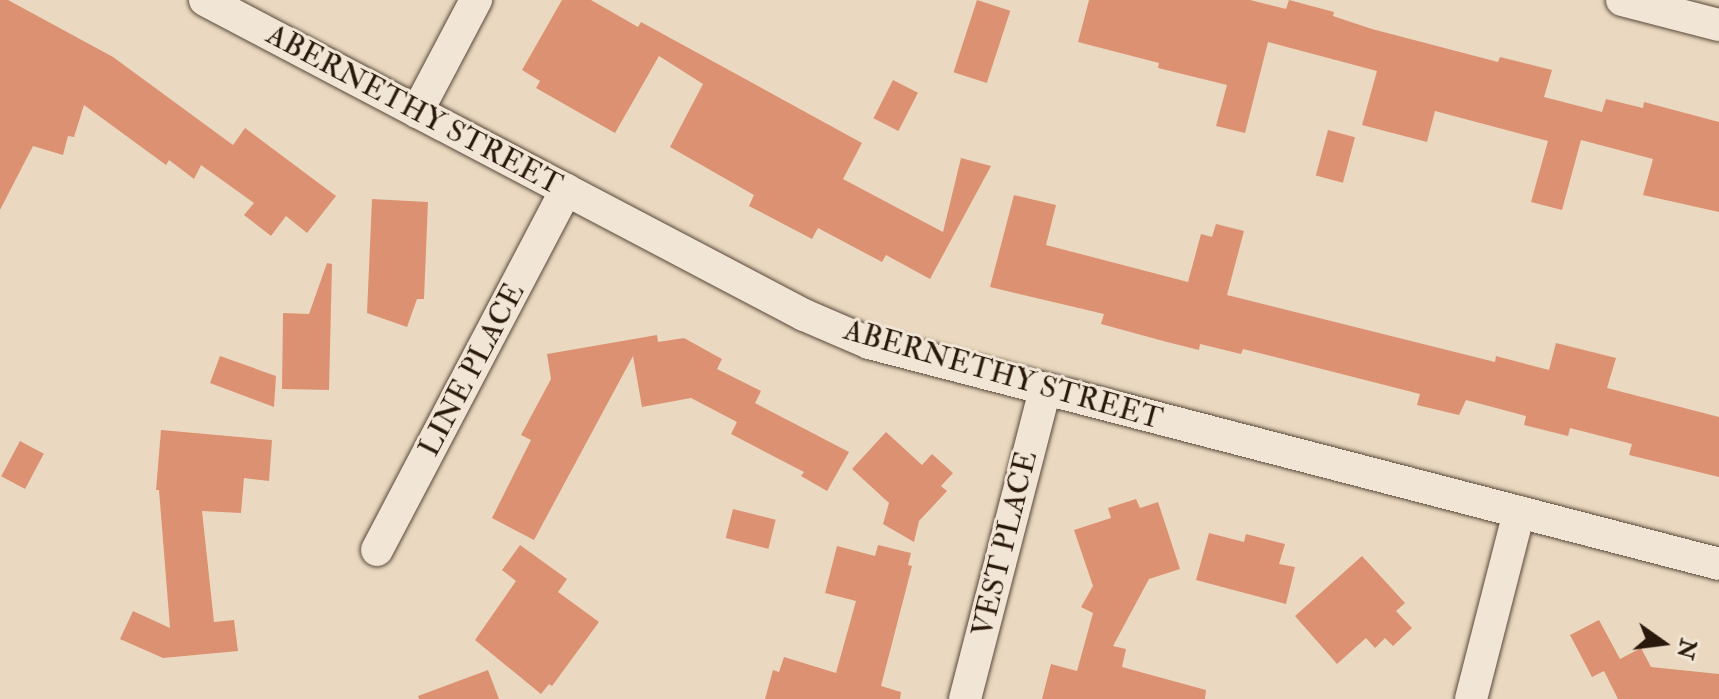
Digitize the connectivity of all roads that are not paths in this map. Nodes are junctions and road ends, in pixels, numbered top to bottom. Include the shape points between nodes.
1 (205, 0) edge
2 (476, 0) edge
3 (1622, 0) edge
4 (1719, 25) edge
5 (417, 112) junction
6 (566, 190) junction
7 (1045, 390) junction
8 (1519, 512) junction
9 (377, 550) dead end
10 (1719, 564) edge
11 (965, 699) edge
12 (1471, 699) edge

1 - 5 street, ABERNETHY STREET
2 - 5 street
3 - 4 street
5 - 6 street, ABERNETHY STREET
6 - 7 street, ABERNETHY STREET via 804,315 869,343
6 - 9 street, LINE PLACE
7 - 8 street, ABERNETHY STREET
7 - 11 street, VEST PLACE
8 - 10 street, ABERNETHY STREET
8 - 12 street

